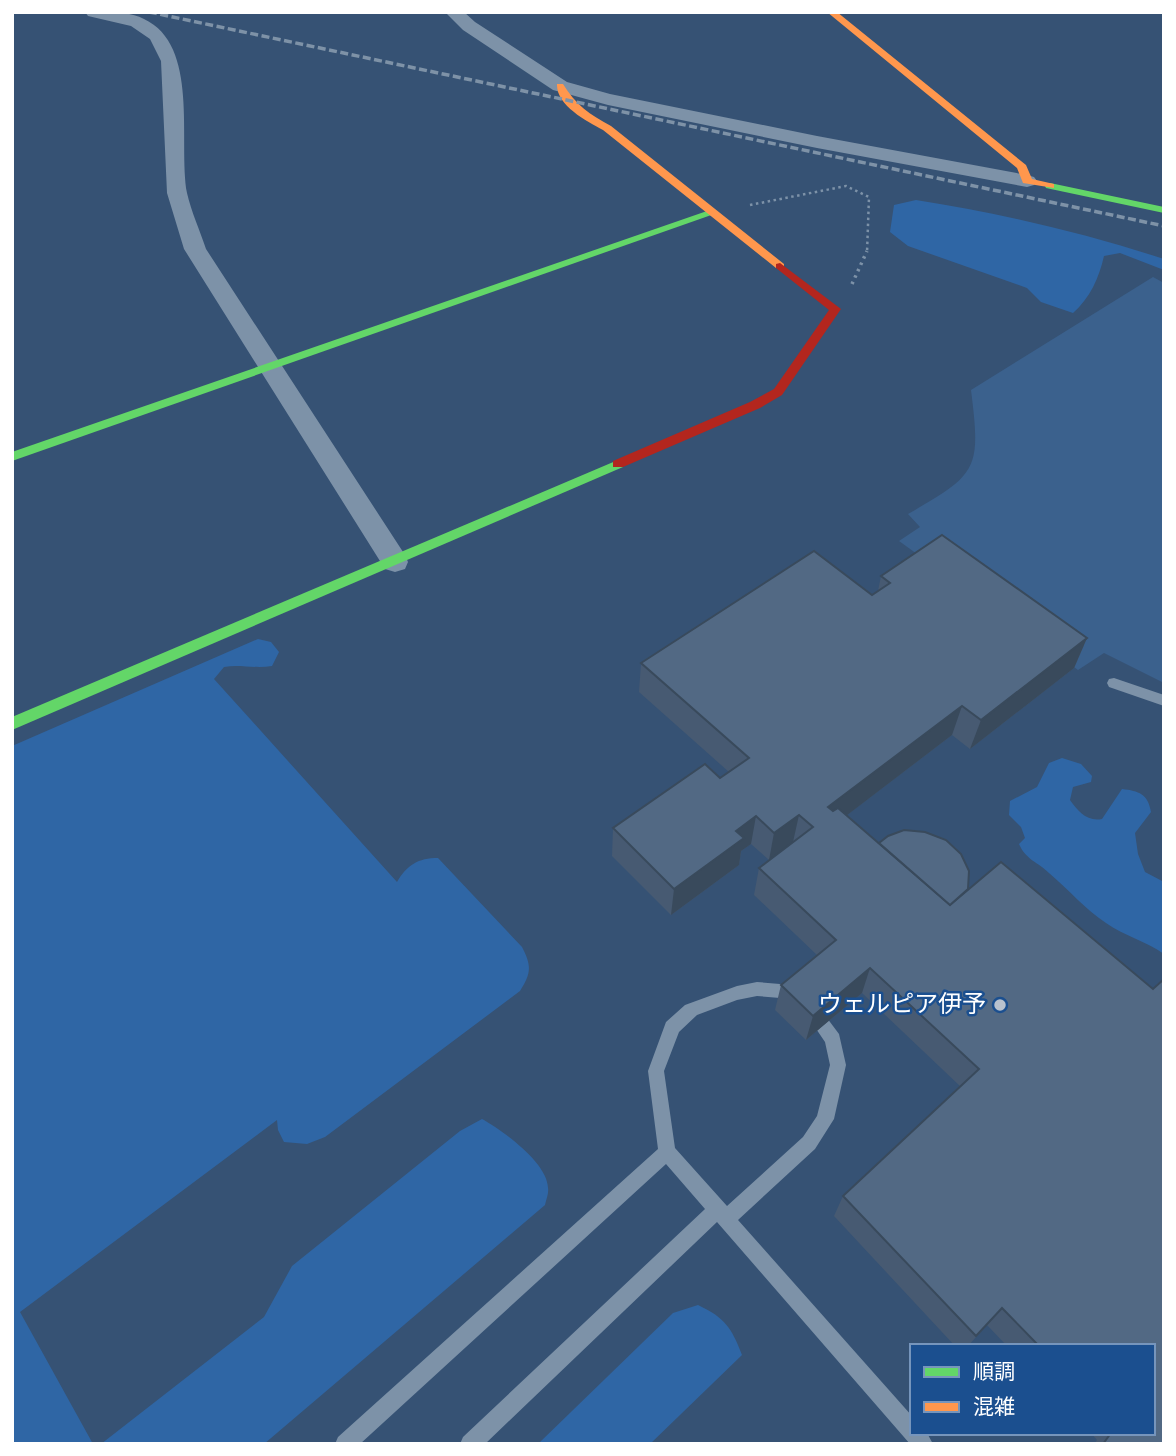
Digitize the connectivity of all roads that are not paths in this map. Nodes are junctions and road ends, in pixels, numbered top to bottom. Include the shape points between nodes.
1 (94, 12) edge
2 (454, 12) edge
3 (831, 12) edge
4 (560, 86) junction
5 (1027, 181) junction
6 (1164, 210) edge
7 (711, 213) junction
8 (271, 365) junction
9 (12, 457) edge
10 (395, 562) junction
11 (1114, 683) dead end
12 (1164, 701) edge
13 (12, 724) edge
14 (667, 1152) junction
15 (722, 1214) junction
16 (910, 1429) edge
17 (345, 1444) edge
18 (470, 1444) edge

1 - 8 street via 137,22 158,36 170,61 177,193 195,249
2 - 4 street
3 - 5 street via 1022,167
4 - 5 street via 776,134
4 - 7 street via 577,112 607,128
5 - 6 street
7 - 8 street
7 - 10 street via 835,309 778,392
8 - 9 street
8 - 10 street
10 - 13 street
11 - 12 lane
14 - 15 lane
14 - 15 lane via 656,1071 672,1027 691,1010 737,993 780,991 800,999 833,1039 838,1065 825,1119 809,1143
14 - 17 lane
15 - 16 lane
15 - 18 lane

